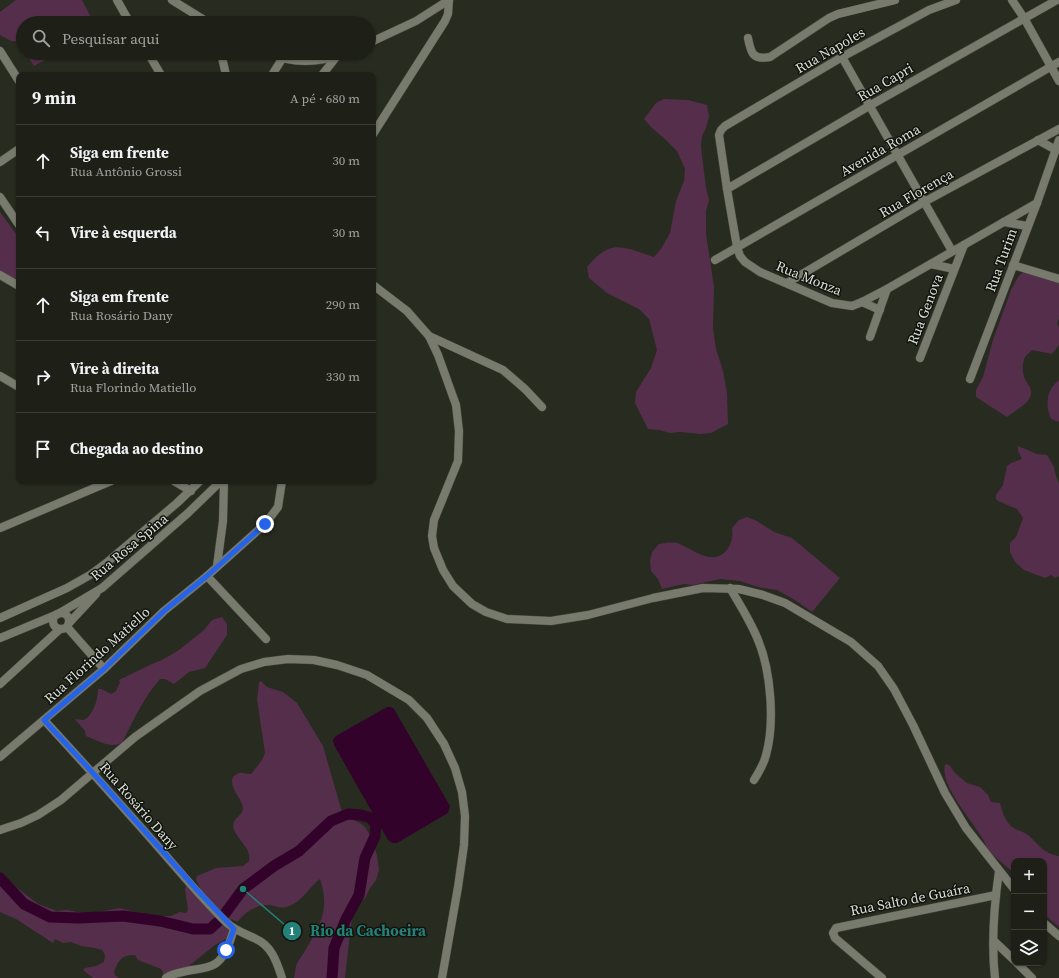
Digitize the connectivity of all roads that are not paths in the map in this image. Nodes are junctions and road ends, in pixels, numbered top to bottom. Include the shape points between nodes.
1 (117, 0) edge
2 (172, 0) edge
3 (449, 0) edge
4 (895, 0) edge
5 (956, 0) edge
6 (1012, 0) edge
7 (1057, 0) edge
8 (126, 16) edge
9 (198, 16) edge
10 (1024, 18) junction
11 (748, 38) dead end
12 (376, 40) edge
13 (0, 52) edge
14 (842, 57) junction
15 (152, 60) edge
16 (223, 60) edge
17 (281, 60) edge
18 (288, 60) edge
19 (315, 60) edge
20 (335, 60) edge
21 (1059, 62) edge
22 (1051, 66) junction
23 (159, 72) edge
24 (225, 72) edge
25 (274, 72) edge
26 (325, 72) edge
27 (16, 76) edge
28 (1059, 81) edge
29 (869, 106) junction
30 (376, 129) edge
31 (1059, 129) edge
32 (721, 130) joint
33 (1038, 140) junction
34 (1059, 140) edge
35 (1056, 150) junction
36 (16, 151) edge
37 (897, 155) junction
38 (0, 162) edge
39 (727, 189) junction
40 (0, 197) edge
41 (924, 202) junction
42 (1037, 203) junction
43 (16, 221) edge
44 (1004, 222) junction
45 (1028, 226) junction
46 (964, 245) junction
47 (737, 247) junction
48 (952, 251) junction
49 (715, 260) dead end
50 (932, 264) junction
51 (1013, 265) junction
52 (954, 269) junction
53 (0, 275) edge
54 (1059, 279) edge
55 (787, 283) junction
56 (16, 284) edge
57 (376, 287) edge
58 (887, 289) junction
59 (862, 302) junction
60 (880, 310) junction
61 (429, 336) junction
62 (870, 337) dead end
63 (920, 358) dead end
64 (0, 376) edge
65 (970, 379) dead end
66 (16, 386) edge
67 (542, 407) dead end
68 (103, 484) edge
69 (179, 484) edge
70 (197, 484) edge
71 (219, 484) edge
72 (222, 484) edge
73 (282, 484) edge
74 (191, 491) junction
75 (0, 519) edge
76 (3, 527) edge
77 (217, 566) junction
78 (207, 576) junction
79 (102, 588) junction
80 (730, 588) junction
81 (58, 614) junction
82 (0, 618) edge
83 (65, 626) junction
84 (0, 638) edge
85 (266, 638) dead end
86 (104, 669) junction
87 (0, 684) edge
88 (44, 720) junction
89 (0, 757) edge
90 (93, 773) junction
91 (754, 780) dead end
92 (0, 830) edge
93 (999, 871) junction
94 (1011, 885) edge
95 (996, 895) junction
96 (1047, 926) edge
97 (234, 929) junction
98 (1059, 936) edge
99 (994, 941) junction
100 (1011, 957) edge
101 (1020, 966) edge
102 (166, 978) edge
103 (282, 978) edge
104 (442, 978) edge
105 (882, 978) edge
106 (995, 978) edge
107 (1032, 978) edge

1 - 8 street
2 - 9 street
3 - 12 street via 416,21
3 - 30 street via 445,21
4 - 11 street via 829,18 770,57 756,56 750,49
5 - 14 street, Rua Napoles via 929,10
6 - 10 street
7 - 10 street, Rua Capri
10 - 22 street
10 - 29 street, Rua Capri
13 - 27 street
14 - 29 street
14 - 32 street, Rua Napoles
15 - 23 street
16 - 24 street
17 - 25 street
18 - 19 street
20 - 26 street
21 - 22 street, Avenida Roma
22 - 28 street
22 - 37 street, Avenida Roma
29 - 37 street
29 - 39 street, Rua Capri
31 - 33 street, Rua Florença
32 - 39 street, Rua Monza via 719,135
33 - 35 street
33 - 41 street, Rua Florença
34 - 35 street, Rua Turim
35 - 42 street, Rua Turim
36 - 38 street
37 - 41 street
37 - 47 street, Avenida Roma
39 - 47 street, Rua Monza
40 - 43 street
41 - 48 street
41 - 55 street, Rua Florença
42 - 44 street, Rua Monza
42 - 45 street, Rua Turim
44 - 45 street
44 - 46 street, Rua Monza
45 - 51 street, Rua Turim
46 - 48 street, Rua Monza
46 - 52 street, Rua Genova
47 - 49 street, Avenida Roma
47 - 55 street, Rua Monza via 740,256 751,267
48 - 50 street, Rua Monza
50 - 52 street, Rua Genova
50 - 58 street, Rua Monza
51 - 54 street
51 - 65 street, Rua Turim
52 - 63 street, Rua Genova
53 - 56 street
55 - 59 street, Rua Monza via 832,303 852,306
57 - 61 street via 407,311
58 - 59 street, Rua Monza
58 - 60 street
59 - 60 street
60 - 62 street
61 - 67 street via 503,370
61 - 80 street via 456,405 459,432 458,461 434,520 432,536 443,570 453,586 472,604 507,619 551,621 703,588
64 - 66 street
68 - 76 street
69 - 74 street
70 - 74 street
71 - 79 street, Rua Rosa Spina
72 - 77 street via 223,521
73 - 77 street, Rua Florindo Matiello via 280,501 274,514
74 - 82 street via 90,575
75 - 76 street
77 - 78 street, Rua Florindo Matiello
78 - 85 street
78 - 86 street, Rua Florindo Matiello via 164,611
79 - 81 street, Rua Rosa Spina
79 - 83 street
80 - 91 street via 758,640 770,684 769,744 766,757
80 - 93 street via 762,594 785,603 851,642 878,666 894,689 913,725 945,793 966,828
81 - 83 street via 62,613 69,618
81 - 83 street via 53,620 56,627
81 - 84 street, Rua Rosa Spina
83 - 86 street
83 - 87 street
86 - 88 street, Rua Florindo Matiello
88 - 89 street, Rua Florindo Matiello
88 - 90 street, Rua Rosário Dany
90 - 92 street via 61,800 38,815
90 - 97 street, Rua Rosário Dany
90 - 104 street via 135,737 200,691 241,669 288,658 314,660 367,675 409,700 427,718 444,744 462,792 465,816 464,845
93 - 94 street
93 - 95 street
95 - 99 street
95 - 105 street, Rua Salto de Guaíra via 834,929 833,933 837,940
96 - 98 street
97 - 102 street via 223,956 215,964
97 - 103 street via 258,939 267,946 274,955
99 - 100 street
99 - 106 street
101 - 107 street

